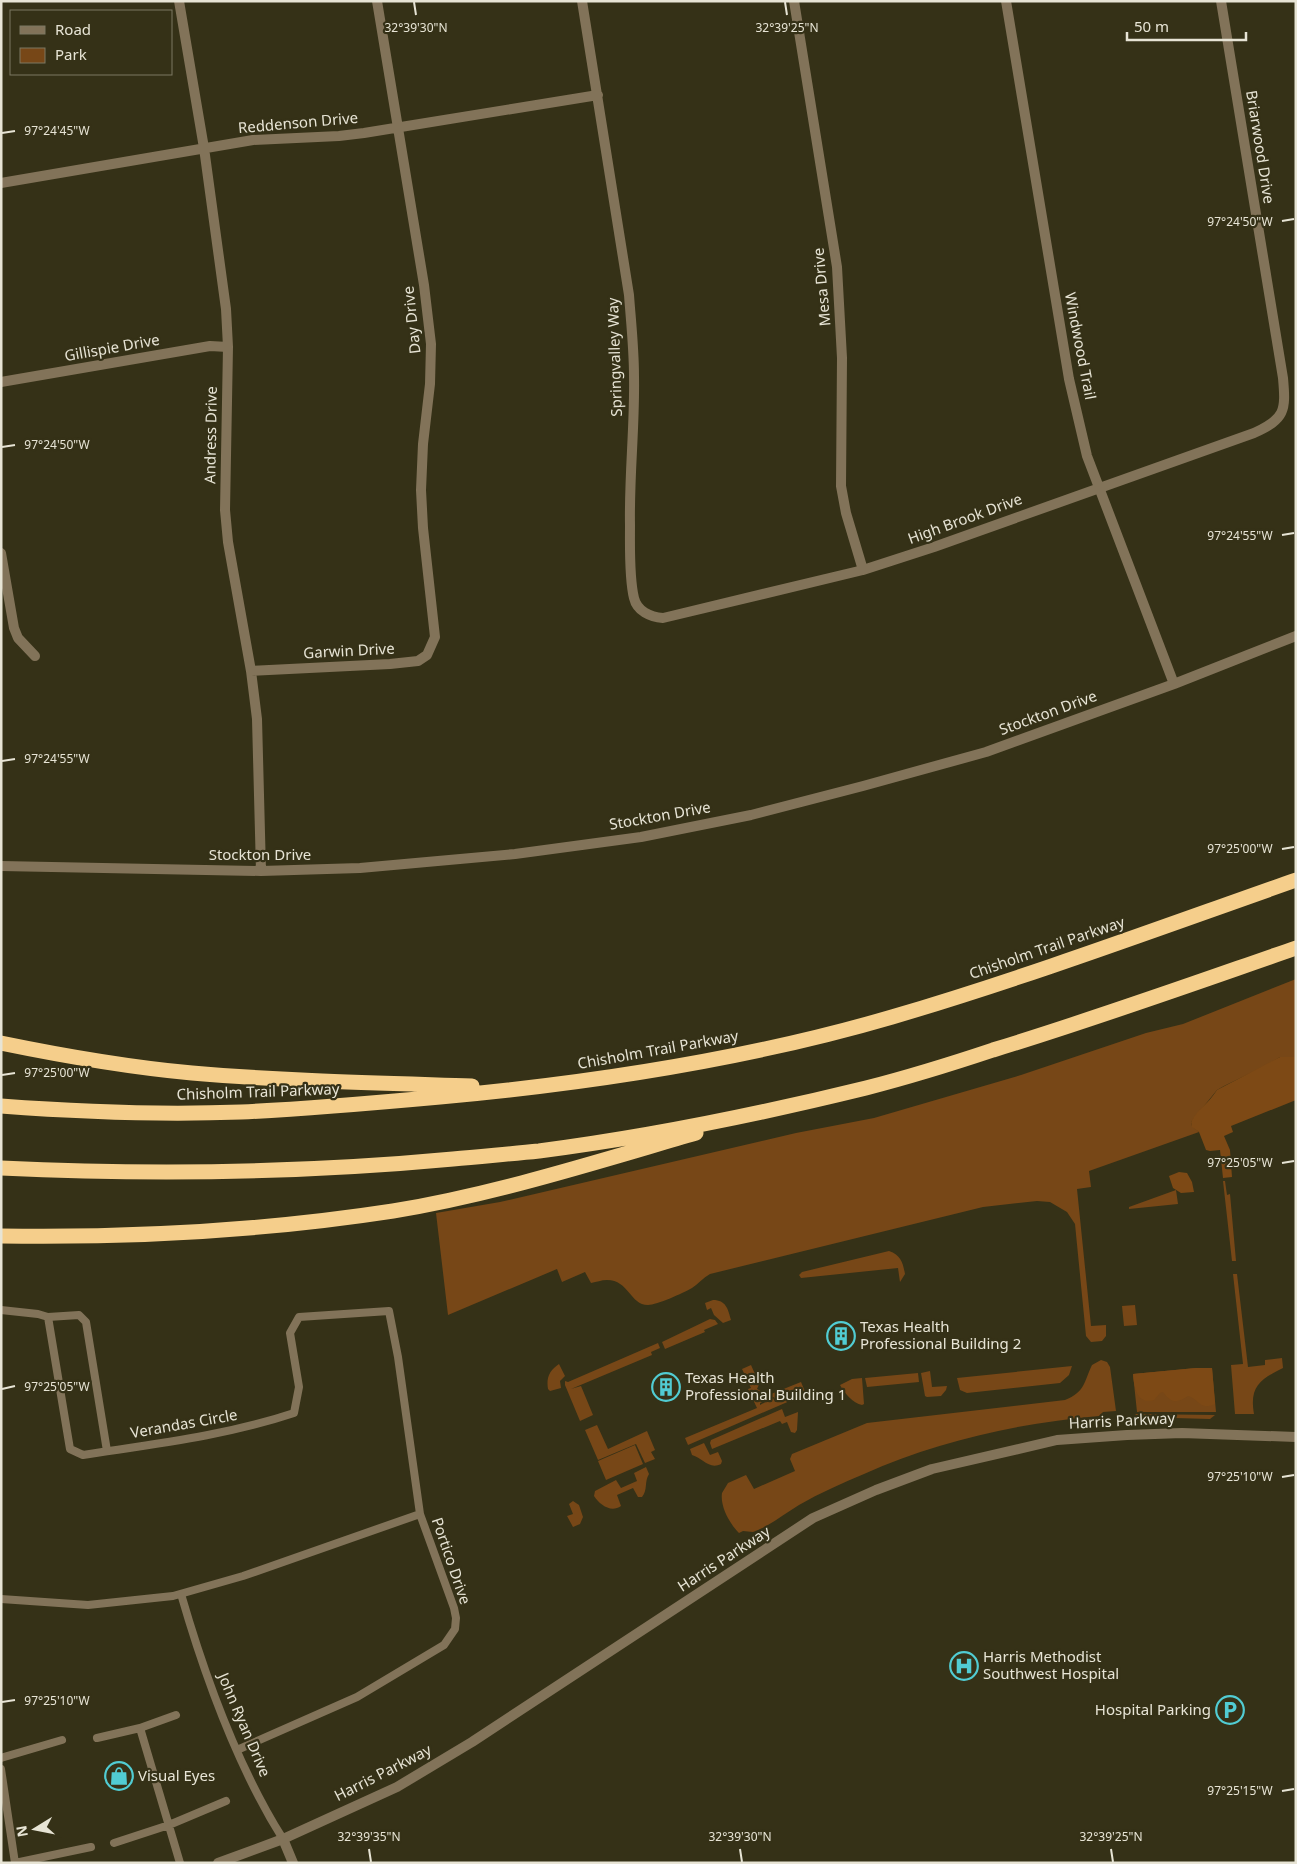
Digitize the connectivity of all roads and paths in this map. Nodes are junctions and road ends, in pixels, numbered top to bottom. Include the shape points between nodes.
1 (179, 1) edge
2 (377, 1) edge
3 (582, 1) edge
4 (794, 1) edge
5 (1006, 1) edge
6 (1221, 1) edge
7 (598, 95) junction
8 (398, 128) junction
9 (204, 148) junction
10 (1, 183) edge
11 (228, 347) junction
12 (1, 382) edge
13 (1281, 416) joint
14 (1100, 487) junction
15 (1, 553) edge
16 (863, 570) junction
17 (649, 615) joint
18 (1296, 636) edge
19 (435, 637) joint
20 (35, 656) dead end
21 (251, 672) junction
22 (1174, 684) junction
23 (1, 866) edge
24 (261, 871) junction
25 (1296, 880) edge
26 (1296, 948) edge
27 (1, 1043) edge
28 (539, 1088) junction
29 (1, 1106) edge
30 (785, 1107) junction
31 (1, 1168) edge
32 (1, 1236) edge
33 (1, 1310) edge
34 (389, 1311) joint
35 (48, 1317) junction
36 (1296, 1437) edge
37 (107, 1451) junction
38 (420, 1514) junction
39 (181, 1594) junction
40 (1, 1599) edge
41 (176, 1714) dead end
42 (140, 1728) junction
43 (97, 1738) dead end
44 (62, 1740) dead end
45 (237, 1750) junction
46 (1, 1758) edge
47 (1, 1769) edge
48 (226, 1801) dead end
49 (169, 1825) junction
50 (283, 1839) junction
51 (114, 1844) dead end
52 (91, 1847) dead end
53 (15, 1863) edge
54 (180, 1863) edge
55 (218, 1863) edge
56 (293, 1863) edge

1 - 9 street, Andress Drive
2 - 8 street, Day Drive
3 - 7 street, Springvalley Way
4 - 16 street, Mesa Drive via 837,267 842,358 841,486
5 - 14 street, Windwood Trail via 1069,379 1087,456
6 - 13 street, Briarwood Drive via 1283,378 1285,402
7 - 8 street, Reddenson Drive
7 - 17 street, Springvalley Way via 633,338 629,498 634,599
8 - 9 street, Reddenson Drive via 339,136 254,140
8 - 19 street, Day Drive via 432,344 421,490
9 - 10 street, Reddenson Drive
9 - 11 street, Andress Drive via 226,309
11 - 12 street, Gillispie Drive via 210,346
11 - 21 street, Andress Drive via 225,510
13 - 14 street, High Brook Drive via 1254,433
14 - 16 street, High Brook Drive
14 - 22 street, Windwood Trail
15 - 20 street via 14,628 18,638
16 - 17 street, High Brook Drive via 672,617
18 - 22 street, Stockton Drive
19 - 21 street, Garwin Drive via 427,655 418,661
21 - 24 street, Andress Drive via 257,719
22 - 24 street, Stockton Drive via 986,752 742,817 641,837 515,854 360,868
23 - 24 street, Stockton Drive
25 - 28 highway, Chisholm Trail Parkway via 890,1018 680,1066
26 - 30 highway via 1006,1046 869,1087
27 - 28 highway via 192,1073 334,1082
28 - 29 highway, Chisholm Trail Parkway via 238,1112 143,1113
30 - 31 highway via 539,1151 416,1162 313,1169 179,1172
30 - 32 highway via 485,1192 394,1210 210,1232
33 - 35 lane
34 - 37 lane, Verandas Circle via 298,1317 290,1333 299,1387 294,1413 193,1439
34 - 38 lane, Portico Drive
35 - 37 lane via 79,1315 86,1322
35 - 37 lane, Verandas Circle via 70,1449 83,1455
36 - 50 street, Harris Parkway via 1182,1433 1057,1440 932,1469 876,1490 813,1518 447,1757 396,1787
38 - 39 lane via 243,1576
38 - 45 lane, Portico Drive via 454,1608 455,1629 451,1637 444,1645 357,1697
39 - 40 lane via 88,1605
39 - 45 lane, John Ryan Drive via 197,1650
41 - 42 lane
42 - 43 lane
42 - 49 lane
44 - 46 lane
45 - 50 lane, John Ryan Drive via 263,1808
47 - 53 lane
48 - 49 lane
49 - 51 lane
49 - 54 lane
50 - 55 street, Harris Parkway
50 - 56 street, John Ryan Drive
52 - 53 lane

